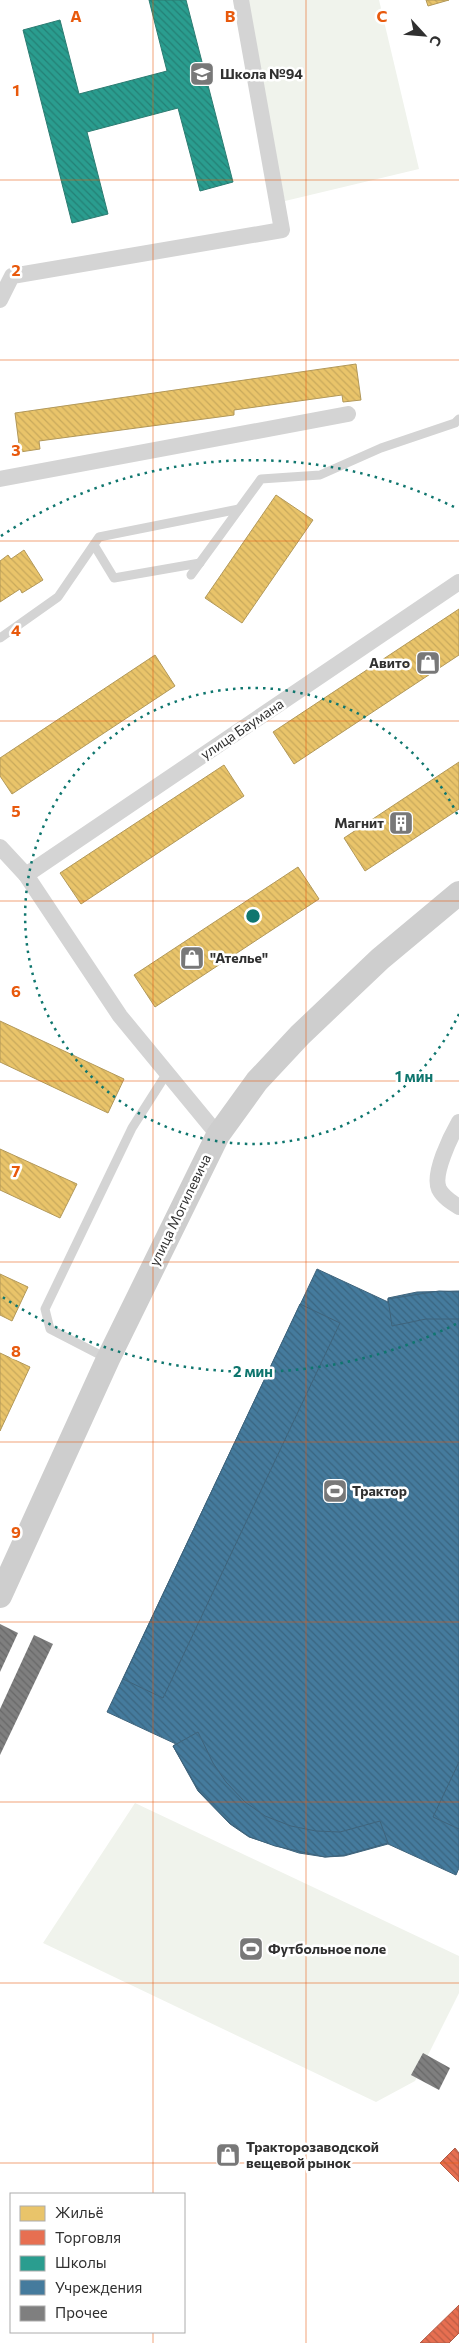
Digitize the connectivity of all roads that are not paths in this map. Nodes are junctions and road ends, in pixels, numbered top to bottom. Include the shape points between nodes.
1 (240, 0) edge
2 (6, 273) edge
3 (0, 300) edge
4 (348, 414) dead end
5 (459, 419) edge
6 (0, 479) edge
7 (239, 509) junction
8 (94, 545) junction
9 (200, 563) junction
10 (191, 575) dead end
11 (459, 582) edge
12 (0, 638) edge
13 (0, 847) edge
14 (26, 875) junction
15 (459, 892) edge
16 (167, 1073) junction
17 (459, 1122) edge
18 (218, 1135) junction
19 (459, 1207) edge
20 (108, 1358) junction
21 (0, 1596) edge

1 - 2 street via 282,230
2 - 3 street
4 - 6 street
5 - 7 lane via 320,475 261,479
7 - 8 lane via 99,537
7 - 9 lane
8 - 9 lane via 114,578
8 - 12 lane via 58,597
9 - 10 lane
11 - 14 street, улица Баумана
13 - 14 street
14 - 16 street via 120,1016
15 - 18 street, улица Могилевича via 380,959 300,1035 257,1081
16 - 18 street
16 - 20 lane via 132,1128 45,1309 50,1329
17 - 19 street via 438,1174 438,1187
18 - 20 street, улица Могилевича
20 - 21 street, улица Могилевича

